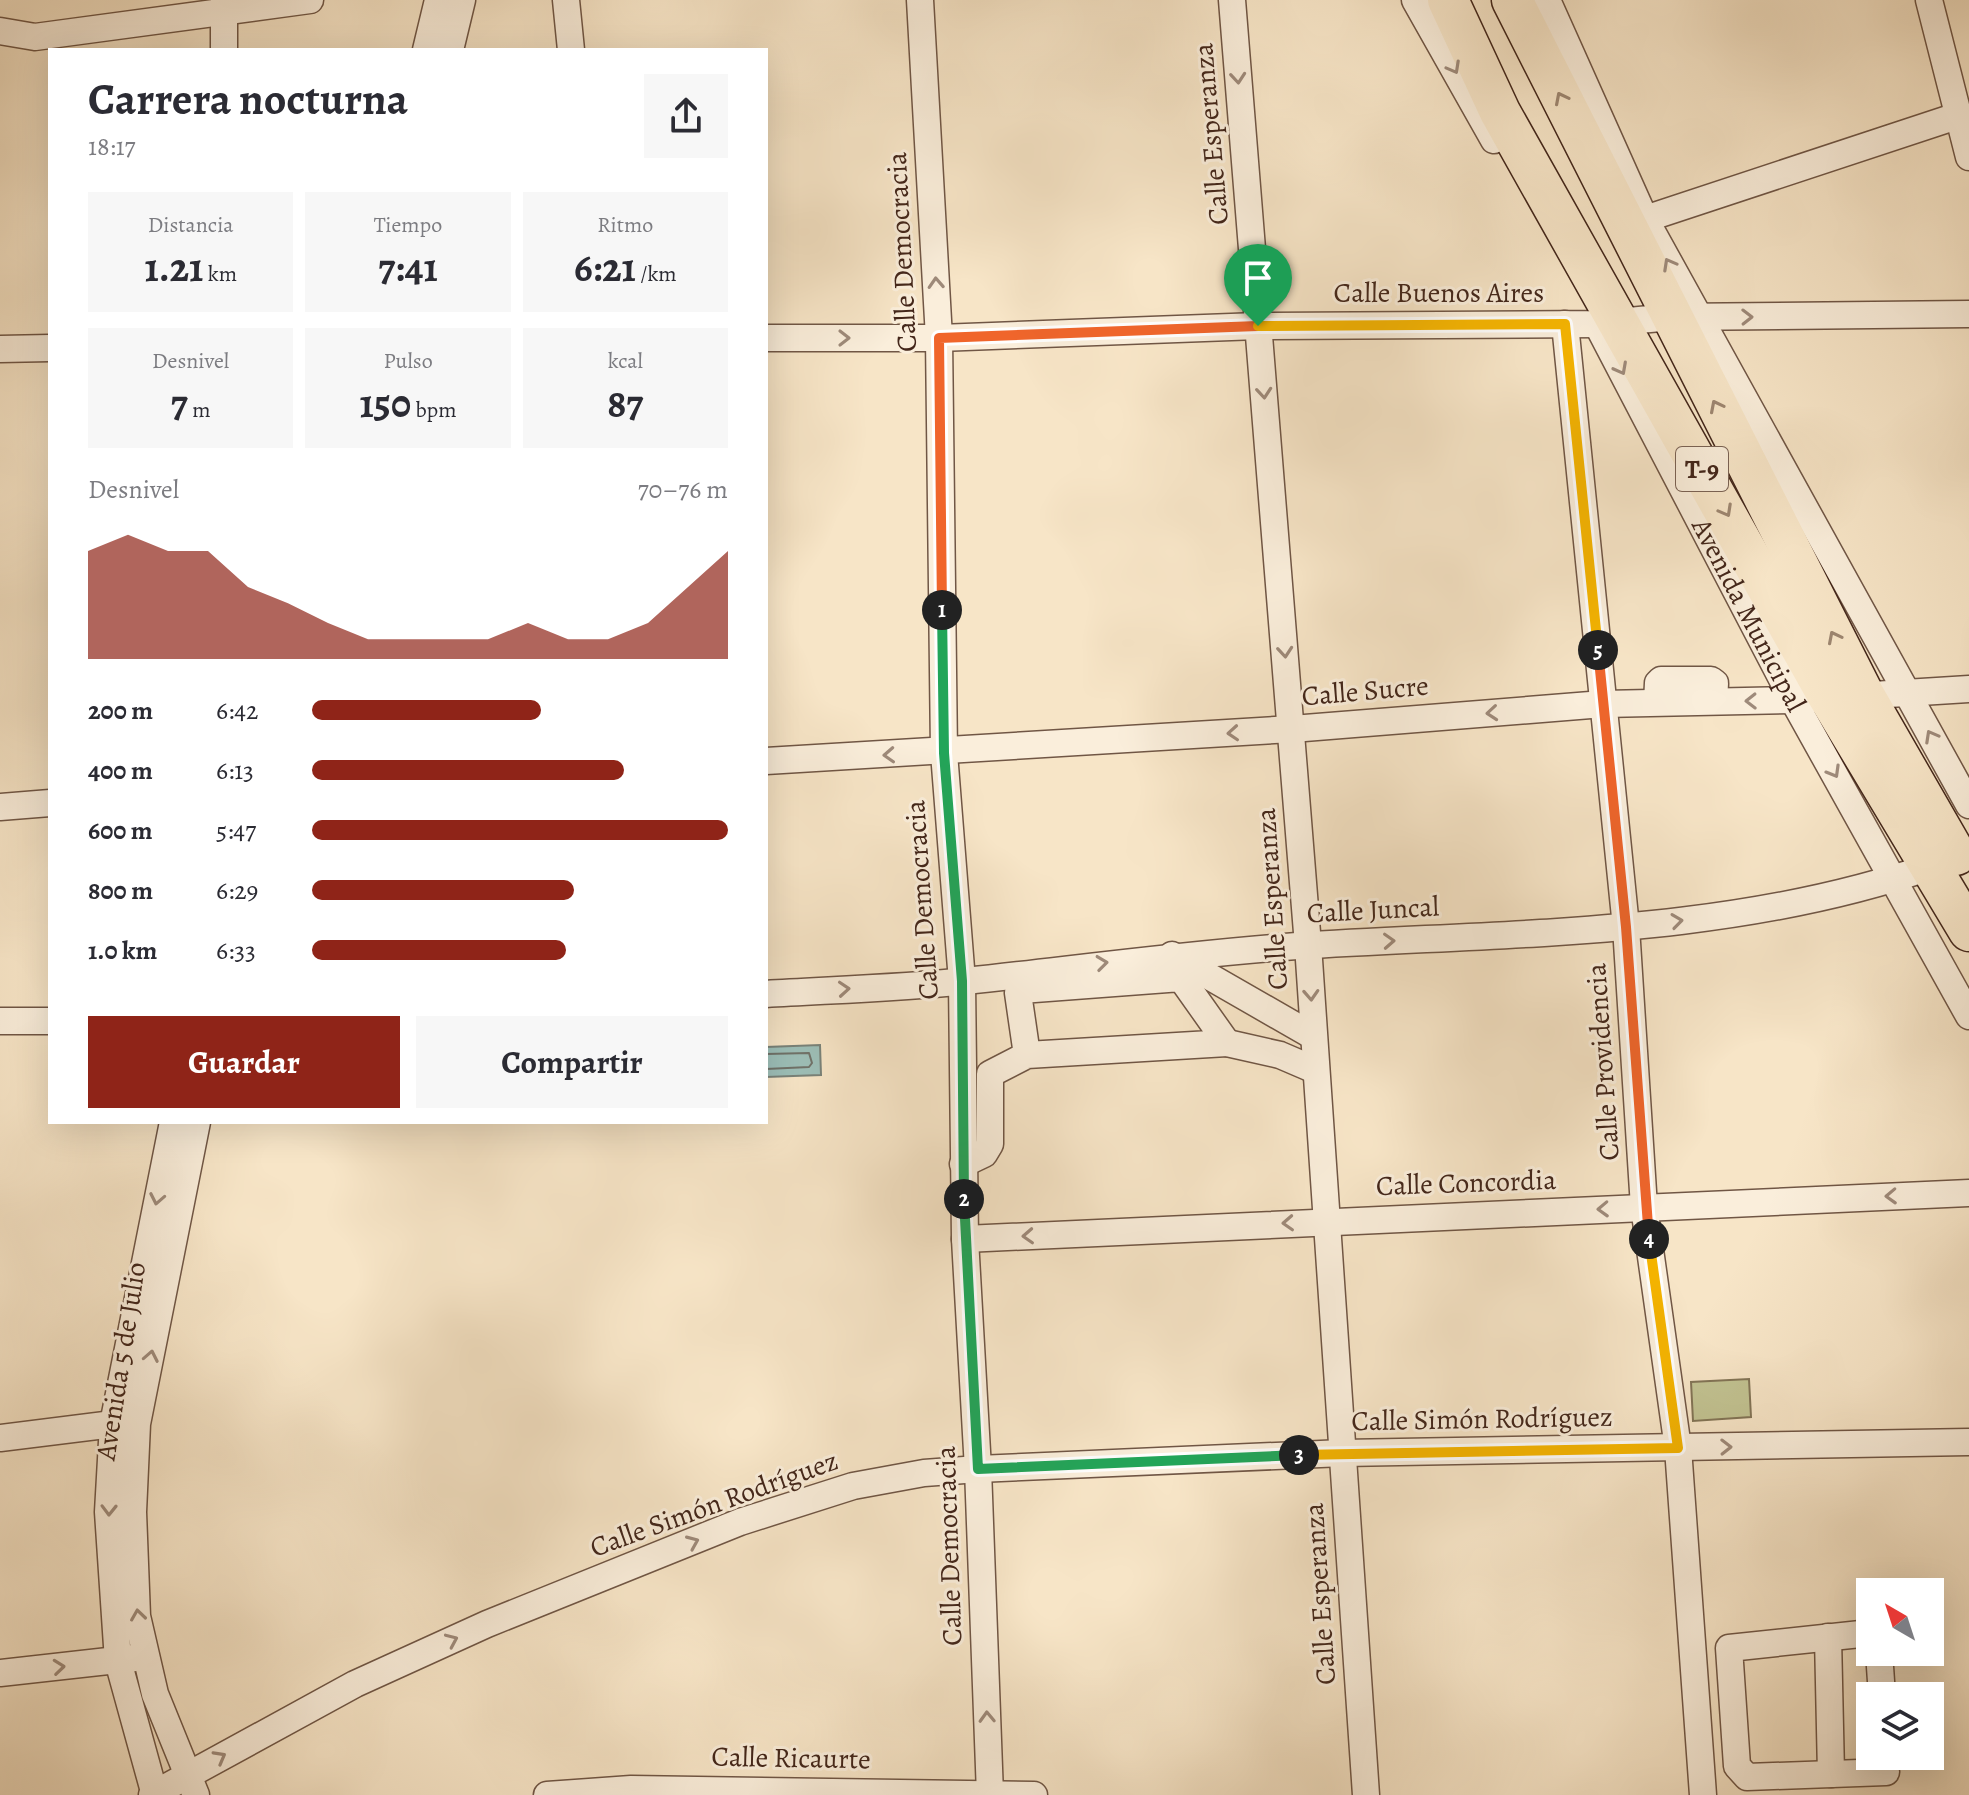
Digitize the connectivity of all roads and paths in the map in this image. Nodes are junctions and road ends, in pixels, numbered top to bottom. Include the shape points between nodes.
1 (310, 0) edge
2 (438, 0) edge
3 (462, 0) edge
4 (566, 0) edge
5 (920, 0) edge
6 (1232, 0) edge
7 (1415, 0) edge
8 (1448, 0) edge
9 (1512, 0) edge
10 (1547, 0) edge
11 (1929, 0) edge
12 (224, 5) edge
13 (0, 31) edge
14 (224, 48) edge
15 (426, 48) edge
16 (450, 48) edge
17 (571, 48) edge
18 (1957, 116) junction
19 (1969, 157) edge
20 (1645, 219) junction
21 (1969, 314) edge
22 (1685, 317) junction
23 (1609, 322) junction
24 (1565, 324) junction
25 (1258, 326) junction
26 (768, 338) edge
27 (939, 338) junction
28 (48, 348) edge
29 (0, 349) edge
30 (1969, 689) edge
31 (1907, 692) junction
32 (1828, 697) junction
33 (1603, 704) junction
34 (1292, 729) junction
35 (944, 753) junction
36 (768, 761) edge
37 (48, 803) edge
38 (0, 807) edge
39 (1956, 840) edge
40 (1895, 879) junction
41 (1626, 927) junction
42 (1969, 931) edge
43 (1308, 945) junction
44 (1172, 955) junction
45 (962, 981) junction
46 (768, 994) edge
47 (1969, 1016) edge
48 (0, 1021) edge
49 (48, 1021) edge
50 (1313, 1036) junction
51 (1227, 1043) junction
52 (1027, 1055) junction
53 (1315, 1070) junction
54 (173, 1124) edge
55 (197, 1124) edge
56 (963, 1164) junction
57 (1969, 1193) edge
58 (1644, 1207) junction
59 (1324, 1221) junction
60 (965, 1239) junction
61 (113, 1424) junction
62 (0, 1438) edge
63 (1969, 1442) edge
64 (1678, 1448) junction
65 (1343, 1453) junction
66 (978, 1469) junction
67 (1856, 1634) edge
68 (1828, 1637) junction
69 (147, 1656) junction
70 (118, 1661) junction
71 (0, 1673) edge
72 (1831, 1774) junction
73 (1886, 1774) edge
74 (192, 1785) edge
75 (631, 1792) edge
76 (990, 1794) edge
77 (154, 1795) edge
78 (547, 1795) edge
79 (1034, 1795) edge
80 (1366, 1795) edge
81 (1703, 1795) edge

1 - 12 street
2 - 15 street
3 - 16 street
4 - 17 street
27 -> 5 street, Calle Democracia
6 -> 25 street, Calle Esperanza
7 -> 23 street, Avenida Municipal / T-9
8 - 23 highway, Avenida Municipal / T-9
22 -> 9 highway, Avenida Municipal / T-9
10 - 20 street, Avenida Municipal / T-9
11 - 18 street
12 - 13 street via 35,37
12 - 14 street
18 - 19 street
18 - 20 street
22 -> 20 street, Avenida Municipal / T-9
22 -> 21 street, Calle Buenos Aires
22 - 23 street, Calle Buenos Aires
22 - 31 street, Avenida Municipal / T-9
32 -> 22 highway, Avenida Municipal / T-9
23 - 24 street, Calle Buenos Aires
23 -> 32 highway, Avenida Municipal / T-9
24 - 25 street, Calle Buenos Aires
24 - 33 street, Calle Providencia
25 - 27 street, Calle Buenos Aires
25 -> 34 street, Calle Esperanza
26 -> 27 street, Calle Buenos Aires
27 - 35 street, Calle Democracia
28 - 29 street
30 - 31 street, Calle Sucre
31 - 32 street, Calle Sucre
39 -> 31 street, Avenida Municipal / T-9
32 -> 33 street, Calle Sucre
32 - 39 highway, Avenida Municipal / T-9
32 -> 40 street, Avenida Municipal / T-9
33 -> 34 street, Calle Sucre
33 - 41 street, Calle Providencia
34 -> 35 street, Calle Sucre
34 - 43 street, Calle Esperanza
35 -> 36 street, Calle Sucre
35 - 45 street, Calle Democracia
37 - 38 street
39 - 40 street, Calle Juncal
39 - 42 highway, Avenida Municipal / T-9
41 -> 40 street, Calle Juncal via 1753,911
40 - 47 street, Avenida Municipal / T-9
43 -> 41 street, Calle Juncal
41 - 58 street, Calle Providencia
43 - 44 street, Calle Juncal
43 -> 50 street, Calle Esperanza
45 -> 44 street, Calle Juncal
44 - 50 street
46 -> 45 street, Calle Juncal
45 - 56 street, Calle Democracia
48 - 49 street
50 - 53 street, Calle Esperanza
51 - 52 street
51 - 52 street via 1181,978 1021,990
51 - 53 street via 1280,1055
52 - 56 street via 990,1074 990,1144 984,1154
53 - 59 street, Calle Esperanza
54 -> 61 street, Avenida 5 de Julio
69 -> 55 street, Avenida 5 de Julio via 137,1616 137,1424
56 - 60 street, Calle Democracia
57 -> 58 street, Calle Concordia
58 -> 59 street, Calle Concordia
58 - 64 street, Calle Providencia
59 -> 60 street, Calle Concordia
59 - 65 street, Calle Esperanza
60 - 66 street, Calle Democracia
61 - 62 street
61 -> 70 street, Avenida 5 de Julio via 108,1512
64 -> 63 street, Calle Simón Rodríguez
64 - 65 street, Calle Simón Rodríguez
64 - 81 street, Calle Providencia
65 - 66 street, Calle Simón Rodríguez
65 - 80 street, Calle Esperanza
74 -> 66 street, Calle Simón Rodríguez via 355,1684 487,1624 740,1522 853,1486
76 -> 66 street, Calle Democracia
67 - 68 street
68 - 72 street
68 - 72 street via 1727,1651 1741,1774
69 - 70 street
69 - 74 street, Avenida 5 de Julio via 155,1694
71 -> 70 street
70 - 77 street, Avenida 5 de Julio
72 - 73 street
74 - 77 street, Calle Simón Rodríguez
75 - 76 street, Calle Ricaurte
75 - 78 street, Calle Ricaurte
76 - 79 street, Calle Ricaurte

